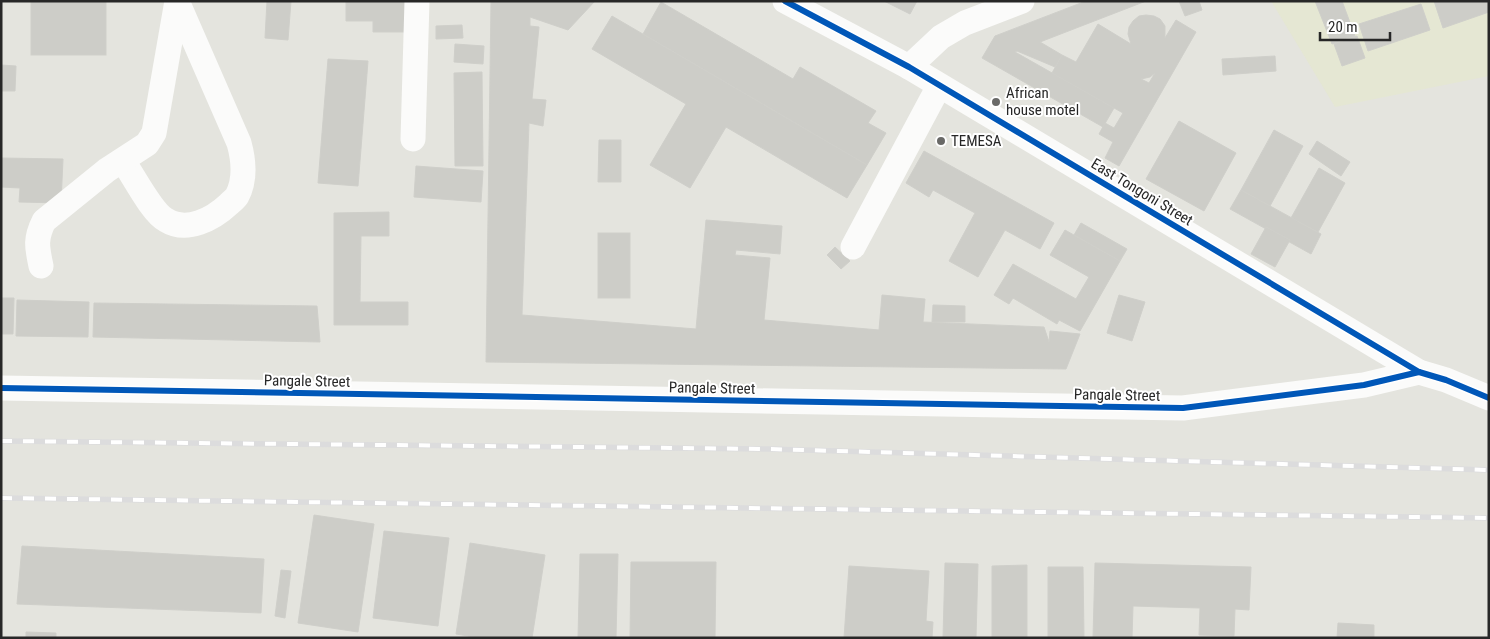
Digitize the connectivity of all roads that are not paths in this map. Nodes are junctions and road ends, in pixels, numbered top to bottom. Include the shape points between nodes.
1 (177, 1) edge
2 (417, 1) edge
3 (785, 1) edge
4 (1022, 1) edge
5 (909, 67) junction
6 (939, 86) junction
7 (413, 139) dead end
8 (123, 161) junction
9 (853, 246) dead end
10 (41, 266) dead end
11 (1419, 372) junction
12 (1, 388) edge
13 (1489, 398) edge

1 - 8 street via 154,133 147,144
1 - 8 street via 244,159 237,197 202,222 171,223 159,215
2 - 7 street
3 - 5 street, East Tongoni Street
4 - 5 street via 965,23 941,37
5 - 6 street, East Tongoni Street
6 - 9 street
6 - 11 street, East Tongoni Street
8 - 10 street via 107,170 44,221 38,232 37,244
11 - 12 street, Pangale Street via 1364,385 1183,408
11 - 13 street, East Tongoni Street

